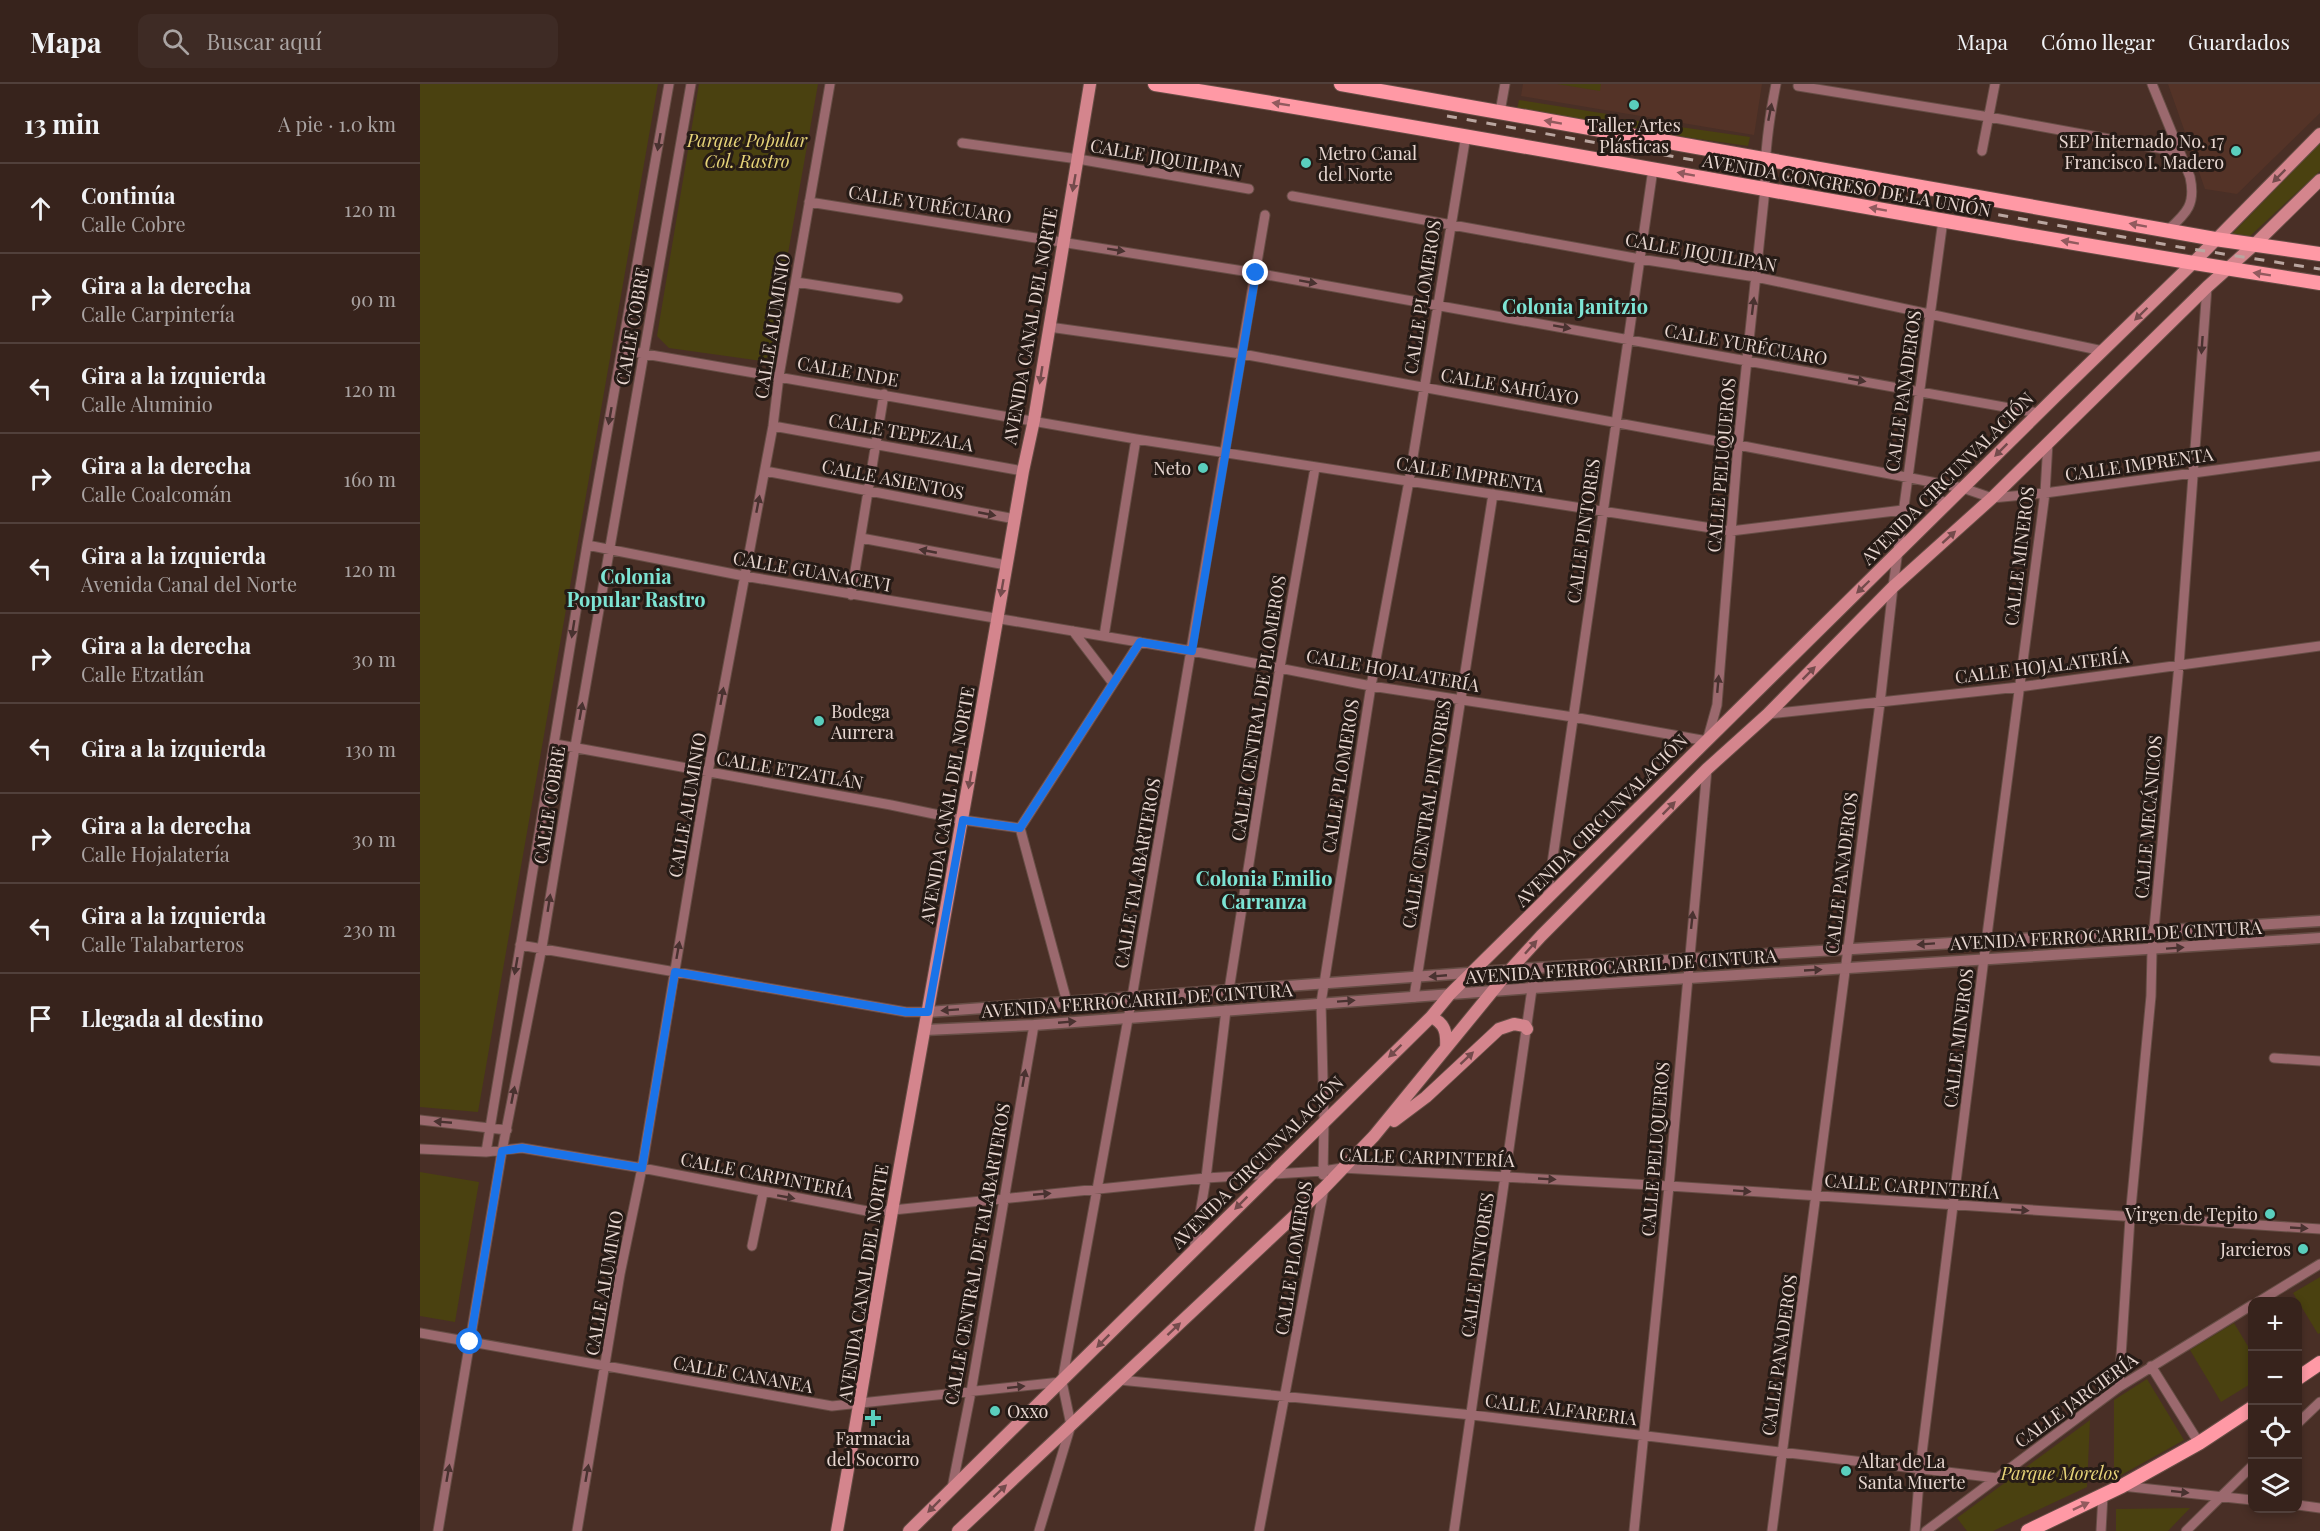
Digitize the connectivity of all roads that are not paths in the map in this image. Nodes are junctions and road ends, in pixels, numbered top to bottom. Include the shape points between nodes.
1 (669, 84) edge
2 (691, 84) edge
3 (830, 84) edge
4 (1090, 84) edge
5 (1155, 84) edge
6 (1341, 84) edge
7 (1505, 84) edge
8 (1776, 84) edge
9 (1995, 84) edge
10 (2152, 84) edge
11 (1798, 86) dead end
12 (1500, 112) junction
13 (1989, 117) junction
14 (2320, 134) edge
15 (1466, 135) junction
16 (963, 143) dead end
17 (1982, 151) dead end
18 (2180, 152) junction
19 (1078, 159) junction
20 (1764, 160) junction
21 (1653, 169) junction
22 (2320, 180) edge
23 (1249, 189) dead end
24 (1765, 189) junction
25 (1292, 196) dead end
26 (809, 202) junction
27 (1265, 215) dead end
28 (1943, 220) junction
29 (1450, 225) junction
30 (2168, 230) junction
31 (2215, 239) junction
32 (1063, 242) junction
33 (2254, 245) junction
34 (2320, 254) edge
35 (1640, 259) junction
36 (2193, 264) junction
37 (2226, 269) junction
38 (1256, 273) junction
39 (1756, 277) junction
40 (796, 282) junction
41 (2320, 283) edge
42 (2207, 286) junction
43 (898, 298) dead end
44 (1437, 305) junction
45 (1930, 313) junction
46 (1049, 327) junction
47 (1627, 339) junction
48 (622, 350) junction
49 (2103, 351) junction
50 (644, 354) junction
51 (1242, 354) junction
52 (1746, 361) junction
53 (779, 376) junction
54 (1424, 387) junction
55 (1920, 392) junction
56 (884, 394) junction
57 (2038, 413) junction
58 (1034, 420) junction
59 (1617, 422) junction
60 (773, 426) junction
61 (1136, 439) junction
62 (2048, 442) junction
63 (1738, 444) junction
64 (876, 446) junction
65 (1226, 453) junction
66 (2320, 456) edge
67 (1315, 468) junction
68 (765, 471) junction
69 (1023, 471) junction
70 (2192, 474) junction
71 (1908, 478) junction
72 (1409, 481) junction
73 (1929, 482) junction
74 (1963, 488) junction
75 (869, 492) junction
76 (2045, 493) junction
77 (1493, 494) junction
78 (1992, 498) junction
79 (1947, 504) junction
80 (1903, 510) junction
81 (1602, 511) junction
82 (1015, 519) junction
83 (1731, 531) junction
84 (861, 538) junction
85 (587, 545) junction
86 (610, 549) junction
87 (1899, 552) junction
88 (1006, 565) junction
89 (744, 576) junction
90 (1893, 587) junction
91 (851, 595) junction
92 (997, 618) junction
93 (1073, 631) junction
94 (1104, 636) junction
95 (1140, 642) junction
96 (2320, 646) edge
97 (1192, 651) junction
98 (2179, 665) junction
99 (1280, 667) junction
100 (1112, 682) junction
101 (1371, 686) junction
102 (2019, 687) junction
103 (1461, 699) junction
104 (1880, 703) junction
105 (1768, 714) junction
106 (1573, 717) junction
107 (1707, 741) junction
108 (555, 744) junction
109 (575, 747) junction
110 (1707, 769) junction
111 (708, 772) junction
112 (963, 820) junction
113 (1020, 828) junction
114 (1547, 898) junction
115 (2320, 921) edge
116 (2154, 931) junction
117 (2043, 937) junction
118 (2320, 938) edge
119 (1987, 940) junction
120 (520, 945) junction
121 (542, 947) junction
122 (1848, 949) junction
123 (2152, 950) junction
124 (1763, 954) junction
125 (2044, 955) junction
126 (1984, 958) junction
127 (1689, 959) junction
128 (1535, 968) junction
129 (1845, 968) junction
130 (1509, 971) junction
131 (675, 972) junction
132 (1763, 972) junction
133 (1471, 974) junction
134 (1417, 978) junction
135 (1687, 978) junction
136 (1323, 985) junction
137 (1532, 988) junction
138 (1229, 990) junction
139 (1493, 991) junction
140 (1450, 994) junction
141 (1414, 996) junction
142 (1132, 997) junction
143 (1067, 1002) junction
144 (1321, 1003) junction
145 (1226, 1010) junction
146 (928, 1012) junction
147 (1128, 1017) junction
148 (1431, 1017) junction
149 (1034, 1025) junction
150 (1527, 1029) junction
151 (925, 1030) junction
152 (1446, 1048) junction
153 (2274, 1058) dead end
154 (2320, 1061) edge
155 (420, 1120) edge
156 (1324, 1120) junction
157 (489, 1127) junction
158 (507, 1130) junction
159 (1374, 1136) junction
160 (420, 1149) edge
161 (502, 1151) junction
162 (486, 1152) junction
163 (642, 1168) junction
164 (1342, 1168) junction
165 (1323, 1171) junction
166 (1269, 1174) junction
167 (1506, 1177) junction
168 (1206, 1178) junction
169 (1669, 1186) junction
170 (1324, 1188) junction
171 (1098, 1189) junction
172 (763, 1193) junction
173 (1002, 1197) junction
174 (1817, 1197) junction
175 (1955, 1206) junction
176 (893, 1210) junction
177 (2130, 1218) junction
178 (2320, 1229) edge
179 (752, 1246) dead end
180 (1194, 1249) junction
181 (2320, 1264) edge
182 (2267, 1297) edge
183 (2248, 1308) edge
184 (420, 1333) edge
185 (470, 1342) junction
186 (2320, 1363) edge
187 (2151, 1366) junction
188 (606, 1367) junction
189 (2302, 1375) edge
190 (1120, 1380) junction
191 (1062, 1382) junction
192 (2119, 1387) junction
193 (970, 1392) junction
194 (1286, 1395) junction
195 (2320, 1402) edge
196 (861, 1403) junction
197 (2248, 1411) edge
198 (1472, 1415) junction
199 (2302, 1419) edge
200 (1071, 1425) junction
201 (1642, 1436) junction
202 (2199, 1443) junction
203 (1783, 1451) junction
204 (1920, 1468) junction
205 (2248, 1471) edge
206 (1997, 1478) junction
207 (2121, 1486) junction
208 (952, 1488) junction
209 (2103, 1495) junction
210 (2221, 1497) junction
211 (2248, 1500) edge
212 (2302, 1506) edge
213 (2320, 1508) edge
214 (438, 1531) edge
215 (577, 1531) edge
216 (837, 1531) edge
217 (909, 1531) edge
218 (958, 1531) edge
219 (1039, 1531) edge
220 (1259, 1531) edge
221 (1454, 1531) edge
222 (1634, 1531) edge
223 (1772, 1531) edge
224 (1915, 1531) edge
225 (1926, 1531) edge
226 (2028, 1531) edge
227 (2101, 1531) edge
228 (2186, 1531) edge

1 -> 48 street, CALLE COBRE
2 - 50 street, CALLE COBRE
3 - 26 street, CALLE ALUMINIO
4 - 19 main road, AVENIDA CANAL DEL NORTE
15 -> 5 main road, AVENIDA CONGRESO DE LA UNIÓN
6 - 12 main road, AVENIDA CONGRESO DE LA UNIÓN
7 - 12 street
20 -> 8 street, CALLE PELUQUEROS
9 - 13 street
10 - 18 street
11 - 13 street
20 -> 12 main road, AVENIDA CONGRESO DE LA UNIÓN
13 - 17 street
13 - 18 street
14 -> 31 main road, AVENIDA CIRCUNVALACIÓN
15 - 21 main road, AVENIDA CONGRESO DE LA UNIÓN
15 - 29 street, CALLE PLOMEROS
16 - 19 street, CALLE JIQUILIPAN
18 - 30 street via 2190,177 2192,203
19 - 23 street, CALLE JIQUILIPAN
19 -> 32 main road, AVENIDA CANAL DEL NORTE
20 - 24 street, CALLE PELUQUEROS
30 -> 20 main road, AVENIDA CONGRESO DE LA UNIÓN
24 -> 21 main road, AVENIDA CONGRESO DE LA UNIÓN
21 - 35 street, CALLE PINTORES
22 - 33 main road
28 -> 24 main road, AVENIDA CONGRESO DE LA UNIÓN
24 - 39 street, CALLE PELUQUEROS
25 - 29 street, CALLE JIQUILIPAN
26 - 32 street, CALLE YURÉCUARO
26 - 40 street, CALLE ALUMINIO
27 - 38 street, CALLE TALABARTEROS
36 -> 28 main road, AVENIDA CONGRESO DE LA UNIÓN
28 - 45 street, CALLE PANADEROS
29 - 35 street, CALLE JIQUILIPAN
29 - 44 street, CALLE PLOMEROS
30 - 31 main road, AVENIDA CONGRESO DE LA UNIÓN
31 - 33 main road, AVENIDA CONGRESO DE LA UNIÓN
31 - 36 main road, AVENIDA CIRCUNVALACIÓN
32 -> 38 street, CALLE YURÉCUARO
32 - 46 main road, AVENIDA CANAL DEL NORTE
33 - 34 main road, AVENIDA CONGRESO DE LA UNIÓN
33 - 37 main road
35 - 39 street, CALLE JIQUILIPAN
35 - 47 street, CALLE PINTORES
36 - 37 main road, AVENIDA CONGRESO DE LA UNIÓN
36 -> 49 main road, AVENIDA CIRCUNVALACIÓN
41 -> 37 main road, AVENIDA CONGRESO DE LA UNIÓN
37 - 42 main road
38 -> 44 street, CALLE YURÉCUARO
38 - 51 street, CALLE TALABARTEROS
39 - 45 street, CALLE JIQUILIPAN
52 -> 39 street, CALLE PELUQUEROS
40 - 43 street
40 - 53 street, CALLE ALUMINIO
42 - 62 main road
42 -> 70 street, CALLE MECÁNICOS
44 -> 47 street, CALLE YURÉCUARO
44 - 54 street, CALLE PLOMEROS
45 - 49 street, CALLE JIQUILIPAN
45 - 55 street, CALLE PANADEROS
46 - 51 street, CALLE SAHÚAYO
46 -> 58 main road, AVENIDA CANAL DEL NORTE
47 - 52 street, CALLE YURÉCUARO
47 - 59 street, CALLE PINTORES
48 - 50 street, CALLE INDE
48 -> 85 street, CALLE COBRE
49 - 57 main road, AVENIDA CIRCUNVALACIÓN
50 - 53 street, CALLE INDE
50 - 86 street, CALLE COBRE
51 - 54 street, CALLE SAHÚAYO
51 - 65 street, CALLE TALABARTEROS
52 -> 55 street, CALLE YURÉCUARO
52 - 63 street, CALLE PELUQUEROS
53 - 56 street, CALLE INDE
53 - 60 street, CALLE ALUMINIO
54 - 59 street, CALLE SAHÚAYO
54 - 72 street, CALLE PLOMEROS
55 - 57 street, CALLE YURÉCUARO
55 - 71 street, CALLE PANADEROS
56 - 58 street, CALLE INDE
56 - 64 street
57 -> 74 main road, AVENIDA CIRCUNVALACIÓN
58 - 61 street, CALLE IMPRENTA
58 - 69 main road, AVENIDA CANAL DEL NORTE
59 - 63 street, CALLE SAHÚAYO
59 - 81 street, CALLE PINTORES
60 - 64 street, CALLE TEPEZALA
60 - 68 street, CALLE ALUMINIO
61 - 65 street, CALLE IMPRENTA
61 - 94 street
62 - 76 street, CALLE MINEROS
62 - 78 main road
63 - 71 street, CALLE SAHÚAYO
63 - 83 street, CALLE PELUQUEROS
64 - 69 street, CALLE TEPEZALA
64 - 75 street
65 - 67 street, CALLE IMPRENTA
65 - 97 street, CALLE TALABARTEROS
66 - 70 street, CALLE IMPRENTA
67 - 72 street, CALLE IMPRENTA
67 - 99 street, CALLE CENTRAL DE PLOMEROS
68 - 75 street, CALLE ASIENTOS
89 -> 68 street, CALLE ALUMINIO
69 - 82 main road, AVENIDA CANAL DEL NORTE
70 - 76 street, CALLE IMPRENTA
70 - 98 street, CALLE MECÁNICOS
71 - 73 street, CALLE SAHÚAYO
71 - 80 street, CALLE PANADEROS
72 - 77 street, CALLE IMPRENTA
72 - 101 street, CALLE PLOMEROS
73 - 74 street, CALLE SAHÚAYO
73 - 79 street via 1929,494
74 - 78 street, CALLE IMPRENTA
74 - 79 main road, AVENIDA CIRCUNVALACIÓN
75 -> 82 street, CALLE ASIENTOS
75 - 84 street
76 - 78 street, CALLE IMPRENTA
76 - 102 street, CALLE MINEROS
77 - 81 street, CALLE IMPRENTA
77 - 103 street, CALLE CENTRAL PINTORES
90 -> 78 main road
79 - 87 main road, AVENIDA CIRCUNVALACIÓN
80 - 83 street, CALLE IMPRENTA
80 - 87 street, CALLE PANADEROS
81 - 83 street, CALLE IMPRENTA
81 - 106 street, CALLE PINTORES
82 - 88 main road, AVENIDA CANAL DEL NORTE
107 -> 83 street, CALLE PELUQUEROS via 1716,705
88 -> 84 street
84 - 91 street
85 - 86 street, CALLE GUANACEVI
85 -> 108 street, CALLE COBRE
86 - 89 street, CALLE GUANACEVI
109 -> 86 street, CALLE COBRE
87 - 90 street, CALLE PANADEROS
87 -> 107 main road, AVENIDA CIRCUNVALACIÓN
88 -> 92 main road, AVENIDA CANAL DEL NORTE
89 - 91 street, CALLE GUANACEVI
111 -> 89 street, CALLE ALUMINIO
90 - 104 street, CALLE PANADEROS
105 -> 90 main road
91 - 92 street, CALLE GUANACEVI
92 - 93 street, CALLE HOJALATERÍA
92 -> 112 main road, AVENIDA CANAL DEL NORTE
93 - 94 street, CALLE HOJALATERÍA
93 - 100 street
94 - 95 street, CALLE HOJALATERÍA
95 - 97 street, CALLE HOJALATERÍA
95 - 100 street
96 - 98 street, CALLE HOJALATERÍA
97 - 99 street, CALLE HOJALATERÍA
97 - 142 street, CALLE TALABARTEROS
98 - 102 street, CALLE HOJALATERÍA
98 - 116 street, CALLE MECÁNICOS
99 - 101 street, CALLE HOJALATERÍA
99 - 138 street, CALLE CENTRAL DE PLOMEROS
100 - 113 street
101 - 103 street, CALLE HOJALATERÍA
101 - 136 street, CALLE PLOMEROS
102 - 104 street, CALLE HOJALATERÍA
102 - 119 street, CALLE MINEROS
103 - 106 street, CALLE HOJALATERÍA
103 - 134 street, CALLE CENTRAL PINTORES
104 - 105 street, CALLE HOJALATERÍA
104 - 122 street, CALLE PANADEROS
105 - 110 main road
106 - 107 street, CALLE HOJALATERÍA
106 - 114 street, CALLE PINTORES
107 - 114 main road, AVENIDA CIRCUNVALACIÓN
108 - 109 street, CALLE ETZATLÁN
108 - 120 street, CALLE COBRE
109 - 111 street, CALLE ETZATLÁN
121 -> 109 street, CALLE COBRE
127 -> 110 street, CALLE PELUQUEROS
130 -> 110 main road
111 - 112 street, CALLE ETZATLÁN
131 -> 111 street, CALLE ALUMINIO
112 - 113 street, CALLE ETZATLÁN
112 - 146 main road, AVENIDA CANAL DEL NORTE
113 - 143 street
114 - 133 main road, AVENIDA CIRCUNVALACIÓN
115 - 116 street, AVENIDA FERROCARRIL DE CINTURA
116 - 117 street, AVENIDA FERROCARRIL DE CINTURA
116 - 123 street, CALLE MECÁNICOS
117 - 119 street, AVENIDA FERROCARRIL DE CINTURA
117 - 125 street
123 -> 118 street, AVENIDA FERROCARRIL DE CINTURA
119 -> 122 street, AVENIDA FERROCARRIL DE CINTURA
119 - 126 street, CALLE MINEROS
120 - 121 street
120 -> 157 street, CALLE COBRE
121 - 131 street
158 -> 121 street, CALLE COBRE
122 - 124 street, AVENIDA FERROCARRIL DE CINTURA
122 - 129 street, CALLE PANADEROS
123 - 125 street, AVENIDA FERROCARRIL DE CINTURA
123 - 177 street, CALLE MECÁNICOS
124 - 127 street, AVENIDA FERROCARRIL DE CINTURA
124 - 132 street
125 - 126 street, AVENIDA FERROCARRIL DE CINTURA
126 - 129 street, AVENIDA FERROCARRIL DE CINTURA
126 - 175 street, CALLE MINEROS
127 - 128 street, AVENIDA FERROCARRIL DE CINTURA
127 - 135 street, CALLE PELUQUEROS
128 - 130 street, AVENIDA FERROCARRIL DE CINTURA
128 - 137 street, CALLE PINTORES
132 -> 129 street, AVENIDA FERROCARRIL DE CINTURA
129 - 174 street, CALLE PANADEROS
130 - 133 street, AVENIDA FERROCARRIL DE CINTURA
130 - 139 main road
131 - 146 street via 906,1012
131 - 163 street, CALLE ALUMINIO
132 - 135 street, AVENIDA FERROCARRIL DE CINTURA
133 -> 134 street, AVENIDA FERROCARRIL DE CINTURA
133 - 140 main road, AVENIDA CIRCUNVALACIÓN
134 - 136 street, AVENIDA FERROCARRIL DE CINTURA
134 - 141 street, CALLE CENTRAL PINTORES
135 - 137 street, AVENIDA FERROCARRIL DE CINTURA
135 - 169 street, CALLE PELUQUEROS
136 - 138 street, AVENIDA FERROCARRIL DE CINTURA
136 - 144 street, CALLE PLOMEROS
137 - 139 street, AVENIDA FERROCARRIL DE CINTURA
137 - 150 street, CALLE PINTORES
138 - 142 street, AVENIDA FERROCARRIL DE CINTURA
139 - 140 street, AVENIDA FERROCARRIL DE CINTURA
139 - 152 main road
140 - 141 street, AVENIDA FERROCARRIL DE CINTURA
140 - 148 main road, AVENIDA CIRCUNVALACIÓN
144 -> 141 street, AVENIDA FERROCARRIL DE CINTURA
142 - 143 street, AVENIDA FERROCARRIL DE CINTURA
142 - 147 street, CALLE TALABARTEROS
143 -> 146 street, AVENIDA FERROCARRIL DE CINTURA
144 - 145 street, AVENIDA FERROCARRIL DE CINTURA
144 - 156 street, CALLE PLOMEROS
145 - 147 street, AVENIDA FERROCARRIL DE CINTURA
145 - 168 street
146 - 151 main road, AVENIDA CANAL DEL NORTE
149 -> 147 street, AVENIDA FERROCARRIL DE CINTURA
147 - 171 street, CALLE TALABARTEROS
148 - 152 main road via 1445,1030
148 -> 156 main road, AVENIDA CIRCUNVALACIÓN
149 - 151 street, AVENIDA FERROCARRIL DE CINTURA
173 -> 149 street, CALLE CENTRAL DE TALABARTEROS
159 -> 150 main road via 1426,1097 1499,1029 1514,1024
150 - 167 street, CALLE PINTORES
151 - 176 main road, AVENIDA CANAL DEL NORTE
152 - 159 main road
153 - 154 street
157 -> 155 street
156 - 165 street, CALLE PLOMEROS
156 - 166 main road, AVENIDA CIRCUNVALACIÓN
157 - 158 street
157 - 162 street, CALLE COBRE
158 - 161 street, CALLE COBRE
159 - 164 main road
160 - 162 street, CALLE CARPINTERÍA
161 - 162 street, CALLE CARPINTERÍA
161 - 163 street, CALLE CARPINTERÍA via 522,1148
161 - 185 street, CALLE COBRE
163 - 172 street, CALLE CARPINTERÍA
163 - 188 street, CALLE ALUMINIO
164 - 165 street, CALLE CARPINTERÍA
164 - 167 street, CALLE CARPINTERÍA
164 - 170 main road
165 - 166 street, CALLE CARPINTERÍA
165 - 170 street, CALLE PLOMEROS
166 - 168 street, CALLE CARPINTERÍA
166 -> 180 main road, AVENIDA CIRCUNVALACIÓN
167 -> 169 street, CALLE CARPINTERÍA
167 - 198 street, CALLE PINTORES
168 - 171 street, CALLE CARPINTERÍA
168 - 180 street
169 -> 174 street, CALLE CARPINTERÍA
169 - 201 street, CALLE PELUQUEROS
190 -> 170 main road
170 - 194 street, CALLE PLOMEROS
173 -> 171 street, CALLE CARPINTERÍA
171 - 191 street, CALLE TALABARTEROS
172 -> 176 street, CALLE CARPINTERÍA via 867,1211
172 - 179 street
173 - 176 street, CALLE CARPINTERÍA
173 - 193 street, CALLE CENTRAL DE TALABARTEROS
174 - 175 street, CALLE CARPINTERÍA
174 - 203 street, CALLE PANADEROS
175 -> 177 street, CALLE CARPINTERÍA
175 - 204 street, CALLE MINEROS
176 - 196 main road, AVENIDA CANAL DEL NORTE
177 -> 178 street, CALLE CARPINTERÍA
177 - 192 street, CALLE MECÁNICOS
180 -> 191 main road, AVENIDA CIRCUNVALACIÓN
181 - 182 street
183 - 187 street, CALLE JARCIERÍA
184 - 185 street, CALLE CANANEA
185 - 188 street, CALLE CANANEA
214 -> 185 street, CALLE COBRE
186 - 189 main road
187 - 192 street, CALLE JARCIERÍA
187 - 202 street
188 - 196 street, CALLE CANANEA via 832,1406
215 -> 188 street, CALLE ALUMINIO
190 - 194 street, CALLE ALFARERIA
190 - 200 main road
193 -> 191 street, CALLE CANANEA
191 - 200 street, CALLE TALABARTEROS
191 - 208 main road, AVENIDA CIRCUNVALACIÓN
192 - 206 street, CALLE JARCIERÍA
193 - 196 street, CALLE CANANEA
193 - 208 street, CALLE CENTRAL DE TALABARTEROS
194 - 198 street, CALLE ALFARERIA
194 - 220 street, CALLE PLOMEROS
195 - 199 street
196 - 216 main road, AVENIDA CANAL DEL NORTE
197 - 202 main road
198 - 201 street, CALLE ALFARERIA
198 - 221 street, CALLE PINTORES
218 -> 200 main road
200 - 219 street, CALLE TALABARTEROS
201 - 203 street, CALLE ALFARERIA
201 - 222 street, CALLE PELUQUEROS
202 - 207 main road
203 - 204 street, CALLE ALFARERIA
203 - 223 street, CALLE PANADEROS
204 - 206 street, CALLE ALFARERIA
204 - 224 street, CALLE MINEROS
205 - 210 street
206 - 225 street, CALLE JARCIERÍA
207 - 209 main road
207 -> 210 street
208 -> 217 main road, AVENIDA CIRCUNVALACIÓN
226 -> 209 main road
209 - 227 street
210 - 211 street
210 - 228 street
212 - 213 street

